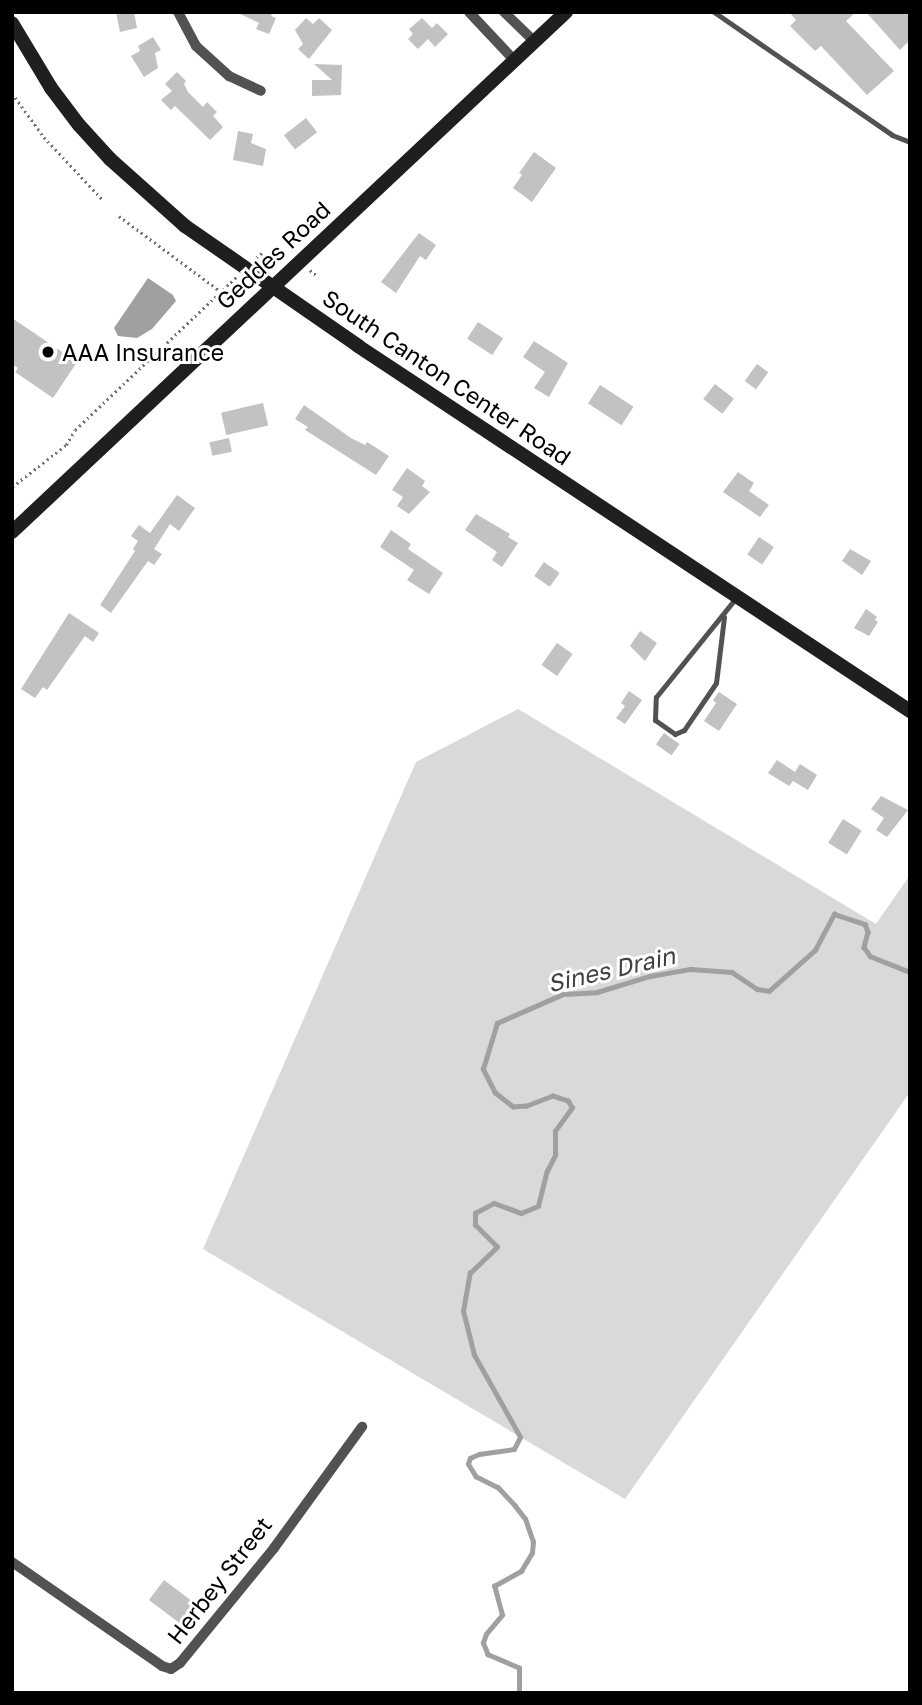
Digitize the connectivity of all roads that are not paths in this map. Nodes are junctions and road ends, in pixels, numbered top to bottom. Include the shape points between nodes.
1 (178, 12) edge
2 (469, 12) edge
3 (505, 12) edge
4 (566, 12) edge
5 (714, 12) edge
6 (12, 23) edge
7 (534, 42) junction
8 (515, 61) junction
9 (261, 91) dead end
10 (910, 142) edge
11 (272, 287) junction
12 (12, 532) edge
13 (738, 596) junction
14 (724, 617) junction
15 (910, 711) edge
16 (362, 1427) dead end
17 (12, 1562) edge

1 - 9 street via 196,46 229,76
2 - 8 street
3 - 7 street
4 - 7 main road, Geddes Road
5 - 10 lane via 892,135
6 - 11 main road, South Canton Center Road via 51,88 110,159 185,226
7 - 8 main road, Geddes Road
8 - 11 main road, Geddes Road
11 - 12 main road, Geddes Road
11 - 13 main road, South Canton Center Road
13 - 14 lane
13 - 15 main road, South Canton Center Road
14 - 14 lane via 656,697 655,720 675,734 684,730 716,683
16 - 17 street, Herbey Street via 274,1548 172,1669 162,1667

